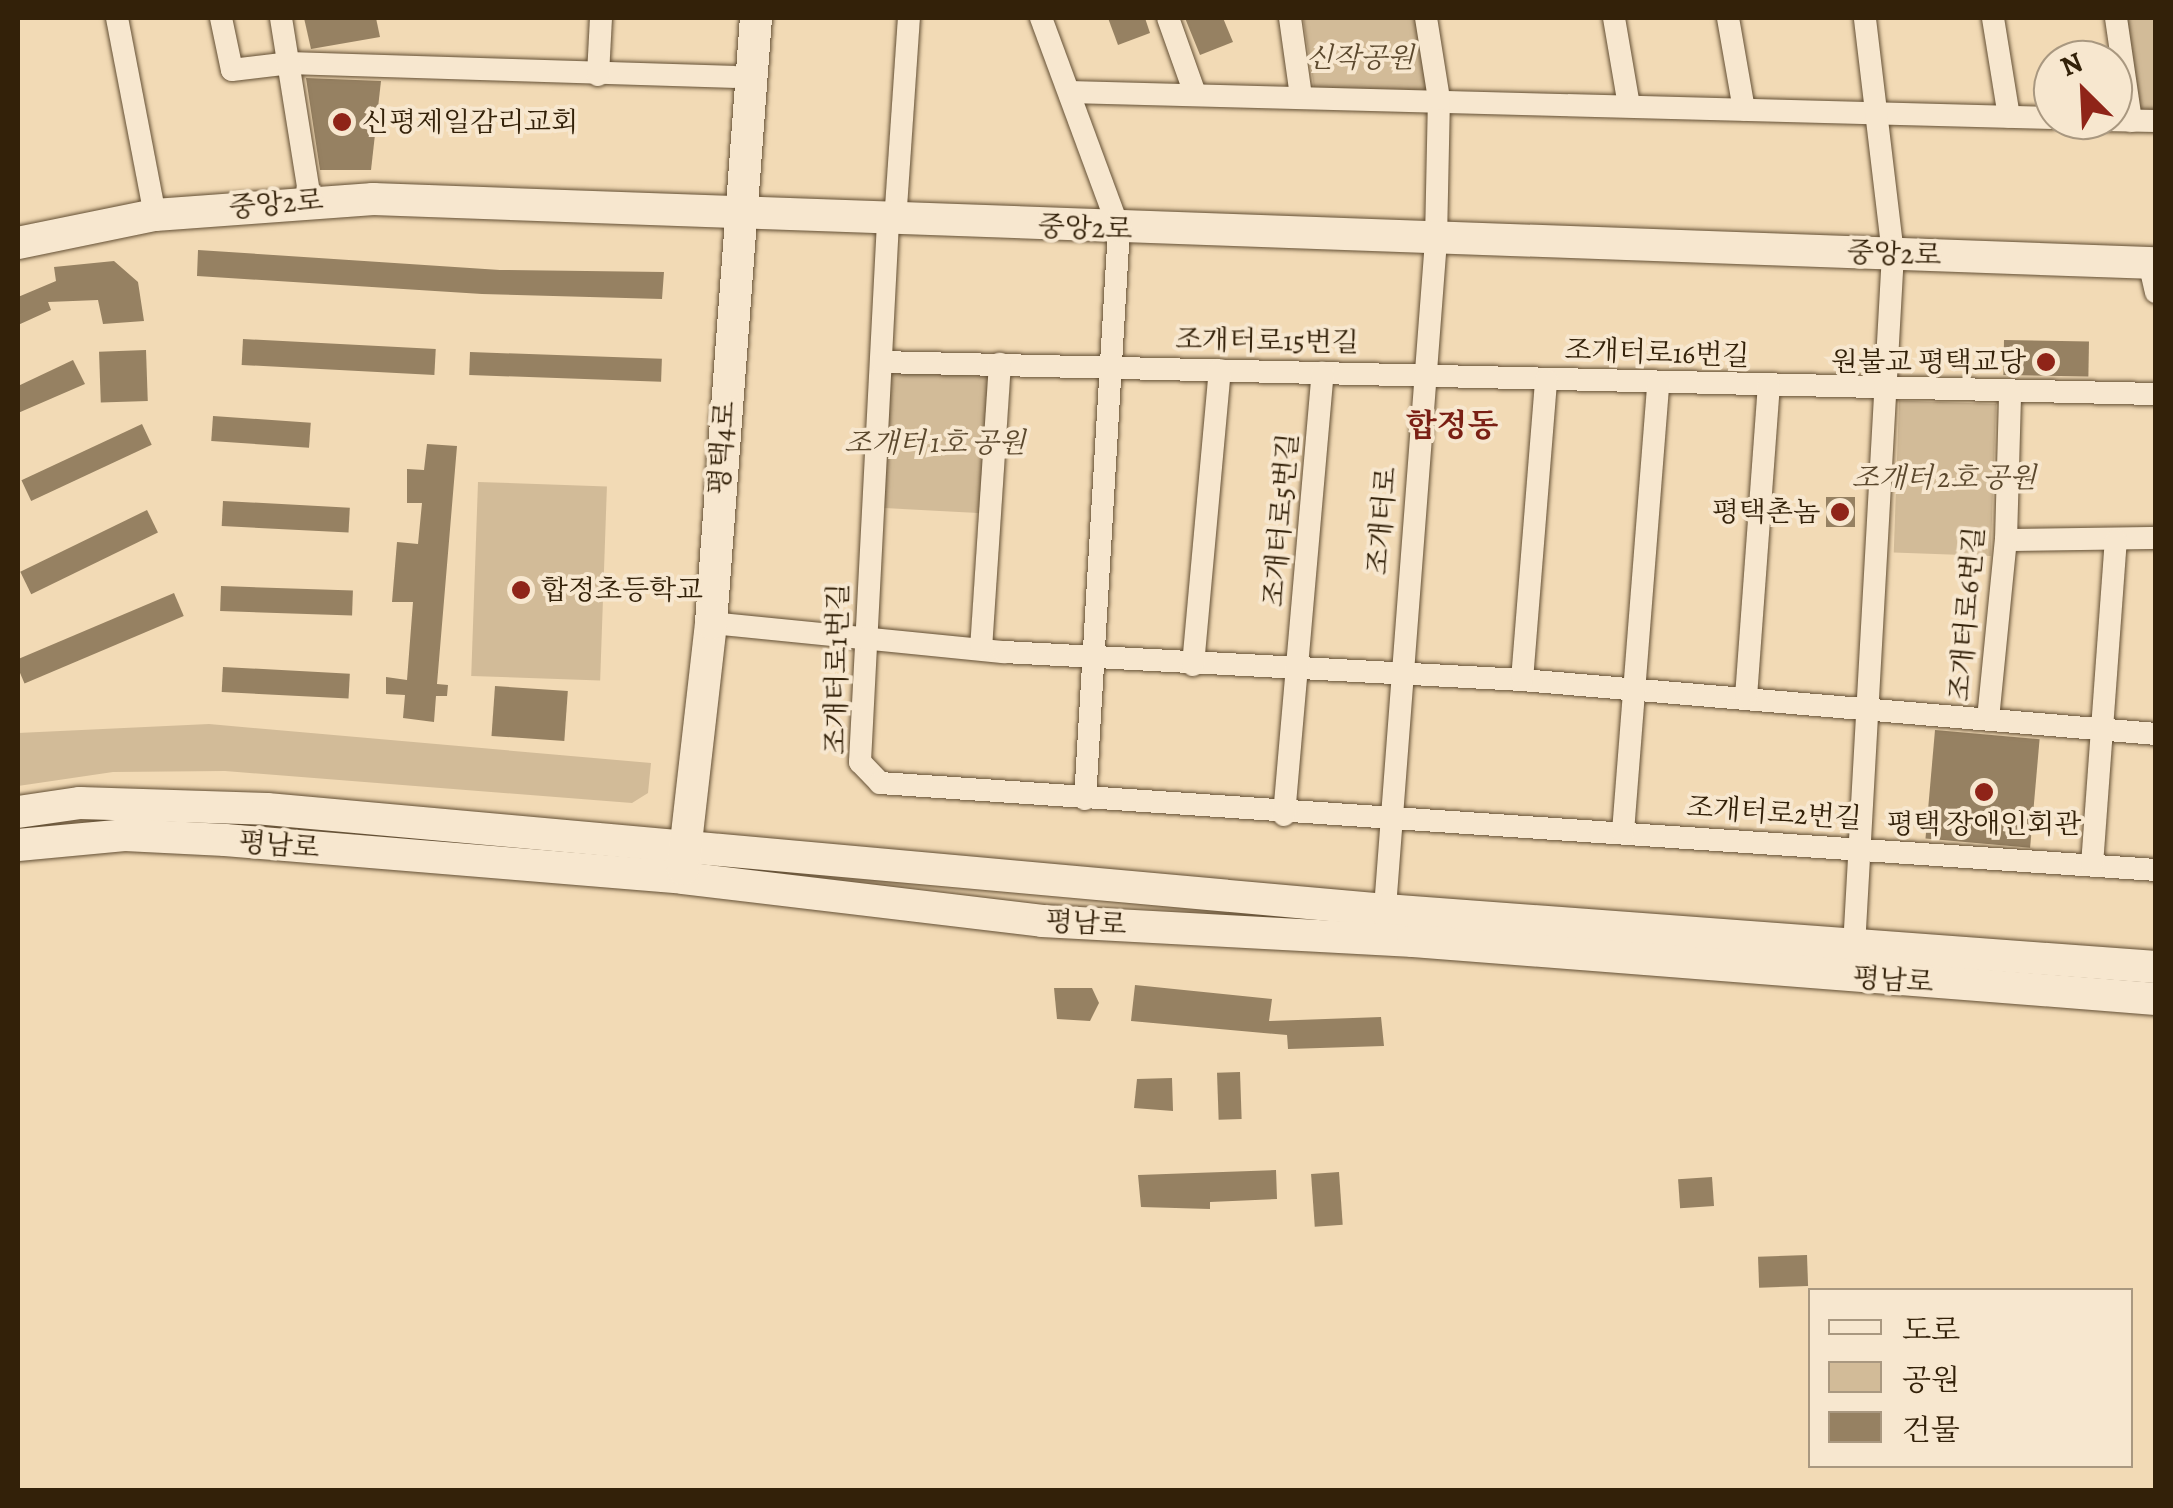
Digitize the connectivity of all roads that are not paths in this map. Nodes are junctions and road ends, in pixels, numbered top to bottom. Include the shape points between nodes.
1 (117, 18) edge
2 (221, 18) edge
3 (281, 18) edge
4 (600, 18) edge
5 (738, 18) edge
6 (756, 18) edge
7 (910, 18) edge
8 (1041, 18) edge
9 (1168, 18) edge
10 (1290, 18) edge
11 (1426, 18) edge
12 (1614, 18) edge
13 (1728, 18) edge
14 (1865, 18) edge
15 (1993, 18) edge
16 (290, 63) junction
17 (598, 75) junction
18 (734, 77) junction
19 (1070, 92) junction
20 (1195, 94) junction
21 (1302, 96) junction
22 (1438, 99) junction
23 (1629, 106) junction
24 (1744, 110) junction
25 (1880, 112) junction
26 (2009, 117) junction
27 (2033, 118) edge
28 (310, 199) junction
29 (156, 215) junction
30 (732, 215) junction
31 (892, 222) junction
32 (1119, 230) junction
33 (1436, 240) junction
34 (18, 243) edge
35 (1893, 254) junction
36 (2153, 272) edge
37 (882, 362) junction
38 (1000, 364) junction
39 (1109, 366) junction
40 (1220, 370) junction
41 (1324, 373) junction
42 (1424, 374) junction
43 (1546, 380) junction
44 (1658, 383) junction
45 (1769, 386) junction
46 (1888, 390) junction
47 (2010, 394) junction
48 (2156, 394) edge
49 (2156, 538) edge
50 (2006, 540) junction
51 (2116, 541) junction
52 (711, 623) junction
53 (864, 638) junction
54 (981, 649) junction
55 (1093, 658) junction
56 (1193, 665) junction
57 (1400, 672) junction
58 (1298, 673) junction
59 (1522, 680) junction
60 (1635, 691) junction
61 (1746, 697) junction
62 (1865, 710) junction
63 (1988, 719) junction
64 (2103, 730) junction
65 (2156, 734) edge
66 (1085, 799) junction
67 (18, 812) edge
68 (1284, 815) junction
69 (1388, 816) junction
70 (1623, 832) junction
71 (18, 845) edge
72 (1858, 850) junction
73 (672, 863) junction
74 (2092, 864) junction
75 (2156, 870) edge
76 (1384, 924) junction
77 (1854, 947) junction
78 (2156, 967) edge
79 (2156, 1000) edge

1 - 29 street
2 - 16 street via 232,70
3 - 16 street
4 - 17 street
5 - 18 street, 평택4로
6 - 30 street, 평택4로
7 - 31 street, 조개터로1번길
8 - 19 street
9 - 20 street
10 - 21 street
11 - 22 street, 조개터로
12 - 23 street
13 - 24 street
14 - 25 street
15 - 26 street
16 - 17 street
16 - 28 street
17 - 18 street
18 - 30 street, 평택4로
19 - 20 street
19 - 32 street
20 - 21 street
21 - 22 street
22 - 23 street
22 - 33 street, 조개터로
23 - 24 street
24 - 25 street
25 - 26 street
25 - 35 street
26 - 27 street
28 - 29 street, 중앙2로
28 - 30 street, 중앙2로
29 - 34 street, 중앙2로
30 - 31 street, 중앙2로
30 - 52 street, 평택4로
30 - 73 street, 평택4로
31 - 32 street, 중앙2로
31 - 37 street, 조개터로1번길
32 - 33 street, 중앙2로
32 - 39 street
33 - 35 street, 중앙2로
33 - 42 street, 조개터로
35 - 36 street, 중앙2로
35 - 46 street
37 - 38 street, 조개터로15번길
37 - 53 street, 조개터로1번길
38 - 39 street, 조개터로15번길
38 - 54 street
39 - 40 street, 조개터로15번길
39 - 55 street
40 - 41 street, 조개터로15번길
40 - 56 street
41 - 42 street, 조개터로15번길
41 - 58 street, 조개터로5번길
42 - 43 street, 조개터로16번길
42 - 57 street, 조개터로
43 - 44 street, 조개터로16번길
43 - 59 street
44 - 45 street, 조개터로16번길
44 - 60 street
45 - 46 street, 조개터로16번길
45 - 61 street
46 - 47 street, 조개터로16번길
46 - 62 street
47 - 48 street, 조개터로16번길
47 - 50 street, 조개터로6번길
49 - 51 street
50 - 51 street
50 - 63 street, 조개터로6번길
51 - 64 street
52 - 53 street
52 - 73 street, 평택4로
53 - 54 street
53 - 66 street, 조개터로1번길 via 860,762 880,783
54 - 55 street
55 - 56 street
55 - 66 street
56 - 58 street
57 - 58 street
57 - 59 street, 조개터로6번길
57 - 69 street, 조개터로
58 - 68 street, 조개터로5번길
59 - 60 street, 조개터로6번길
60 - 61 street, 조개터로6번길
60 - 70 street
61 - 62 street, 조개터로6번길
62 - 63 street, 조개터로6번길
62 - 72 street
63 - 64 street, 조개터로6번길
64 - 65 street, 조개터로6번길
64 - 74 street
66 - 68 street, 조개터로1번길
67 - 73 street, 평남로 via 169,803
68 - 69 street, 조개터로1번길
69 - 70 street, 조개터로2번길
69 - 76 street, 조개터로
70 - 72 street, 조개터로2번길
71 - 73 street, 평남로 via 125,835
72 - 74 street, 조개터로2번길
72 - 77 street
73 - 76 street, 평남로
74 - 75 street, 조개터로2번길
76 - 77 street, 평남로
76 - 79 street, 평남로
77 - 78 street, 평남로

